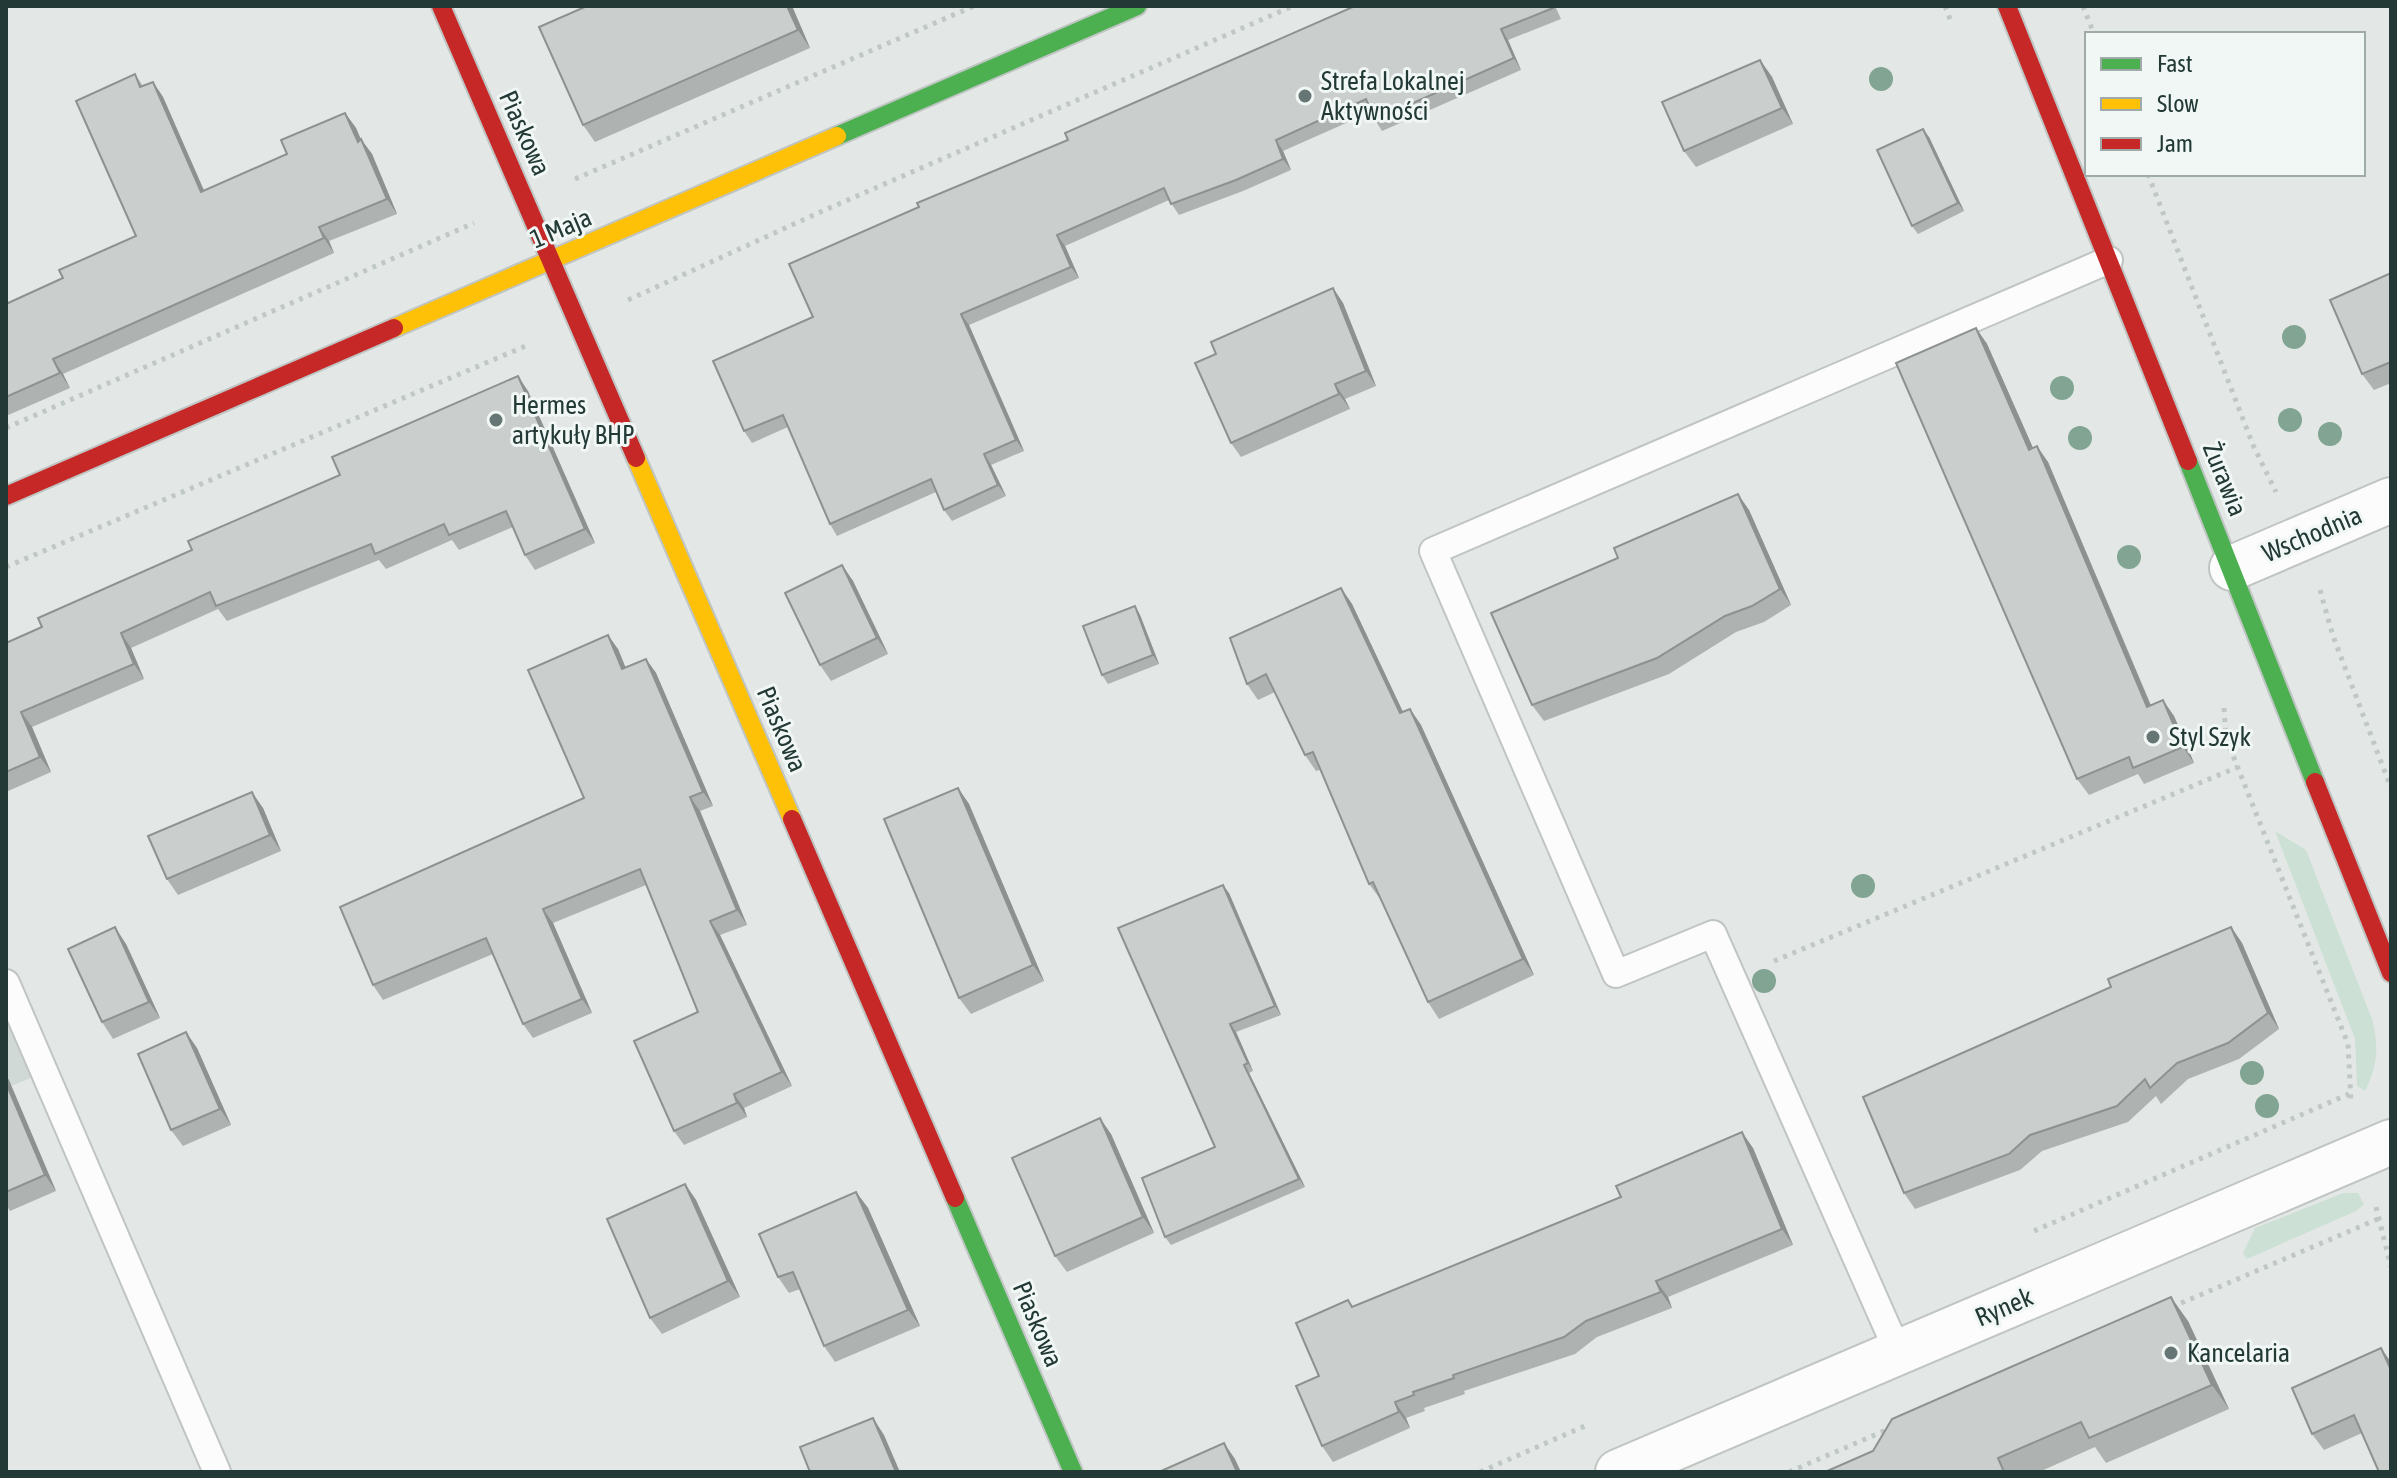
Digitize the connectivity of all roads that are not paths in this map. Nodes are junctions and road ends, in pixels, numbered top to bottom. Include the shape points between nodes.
1 (441, 6) edge
2 (1137, 6) edge
3 (2007, 6) edge
4 (551, 260) junction
5 (2109, 260) junction
6 (6, 496) edge
7 (2391, 500) edge
8 (2232, 568) junction
9 (2391, 973) edge
10 (6, 983) edge
11 (2391, 1142) edge
12 (1898, 1352) junction
13 (217, 1472) edge
14 (1073, 1472) edge
15 (1618, 1472) edge

1 - 4 street, Piaskowa
2 - 4 street, 1 Maja
3 - 5 street, Żurawia
4 - 6 street, 1 Maja
4 - 14 street, Piaskowa
5 - 8 street, Żurawia
5 - 12 lane via 1433,551 1616,974 1713,934
7 - 8 street, Wschodnia
8 - 9 street, Żurawia
10 - 13 lane
11 - 12 street, Rynek
12 - 15 street, Rynek

